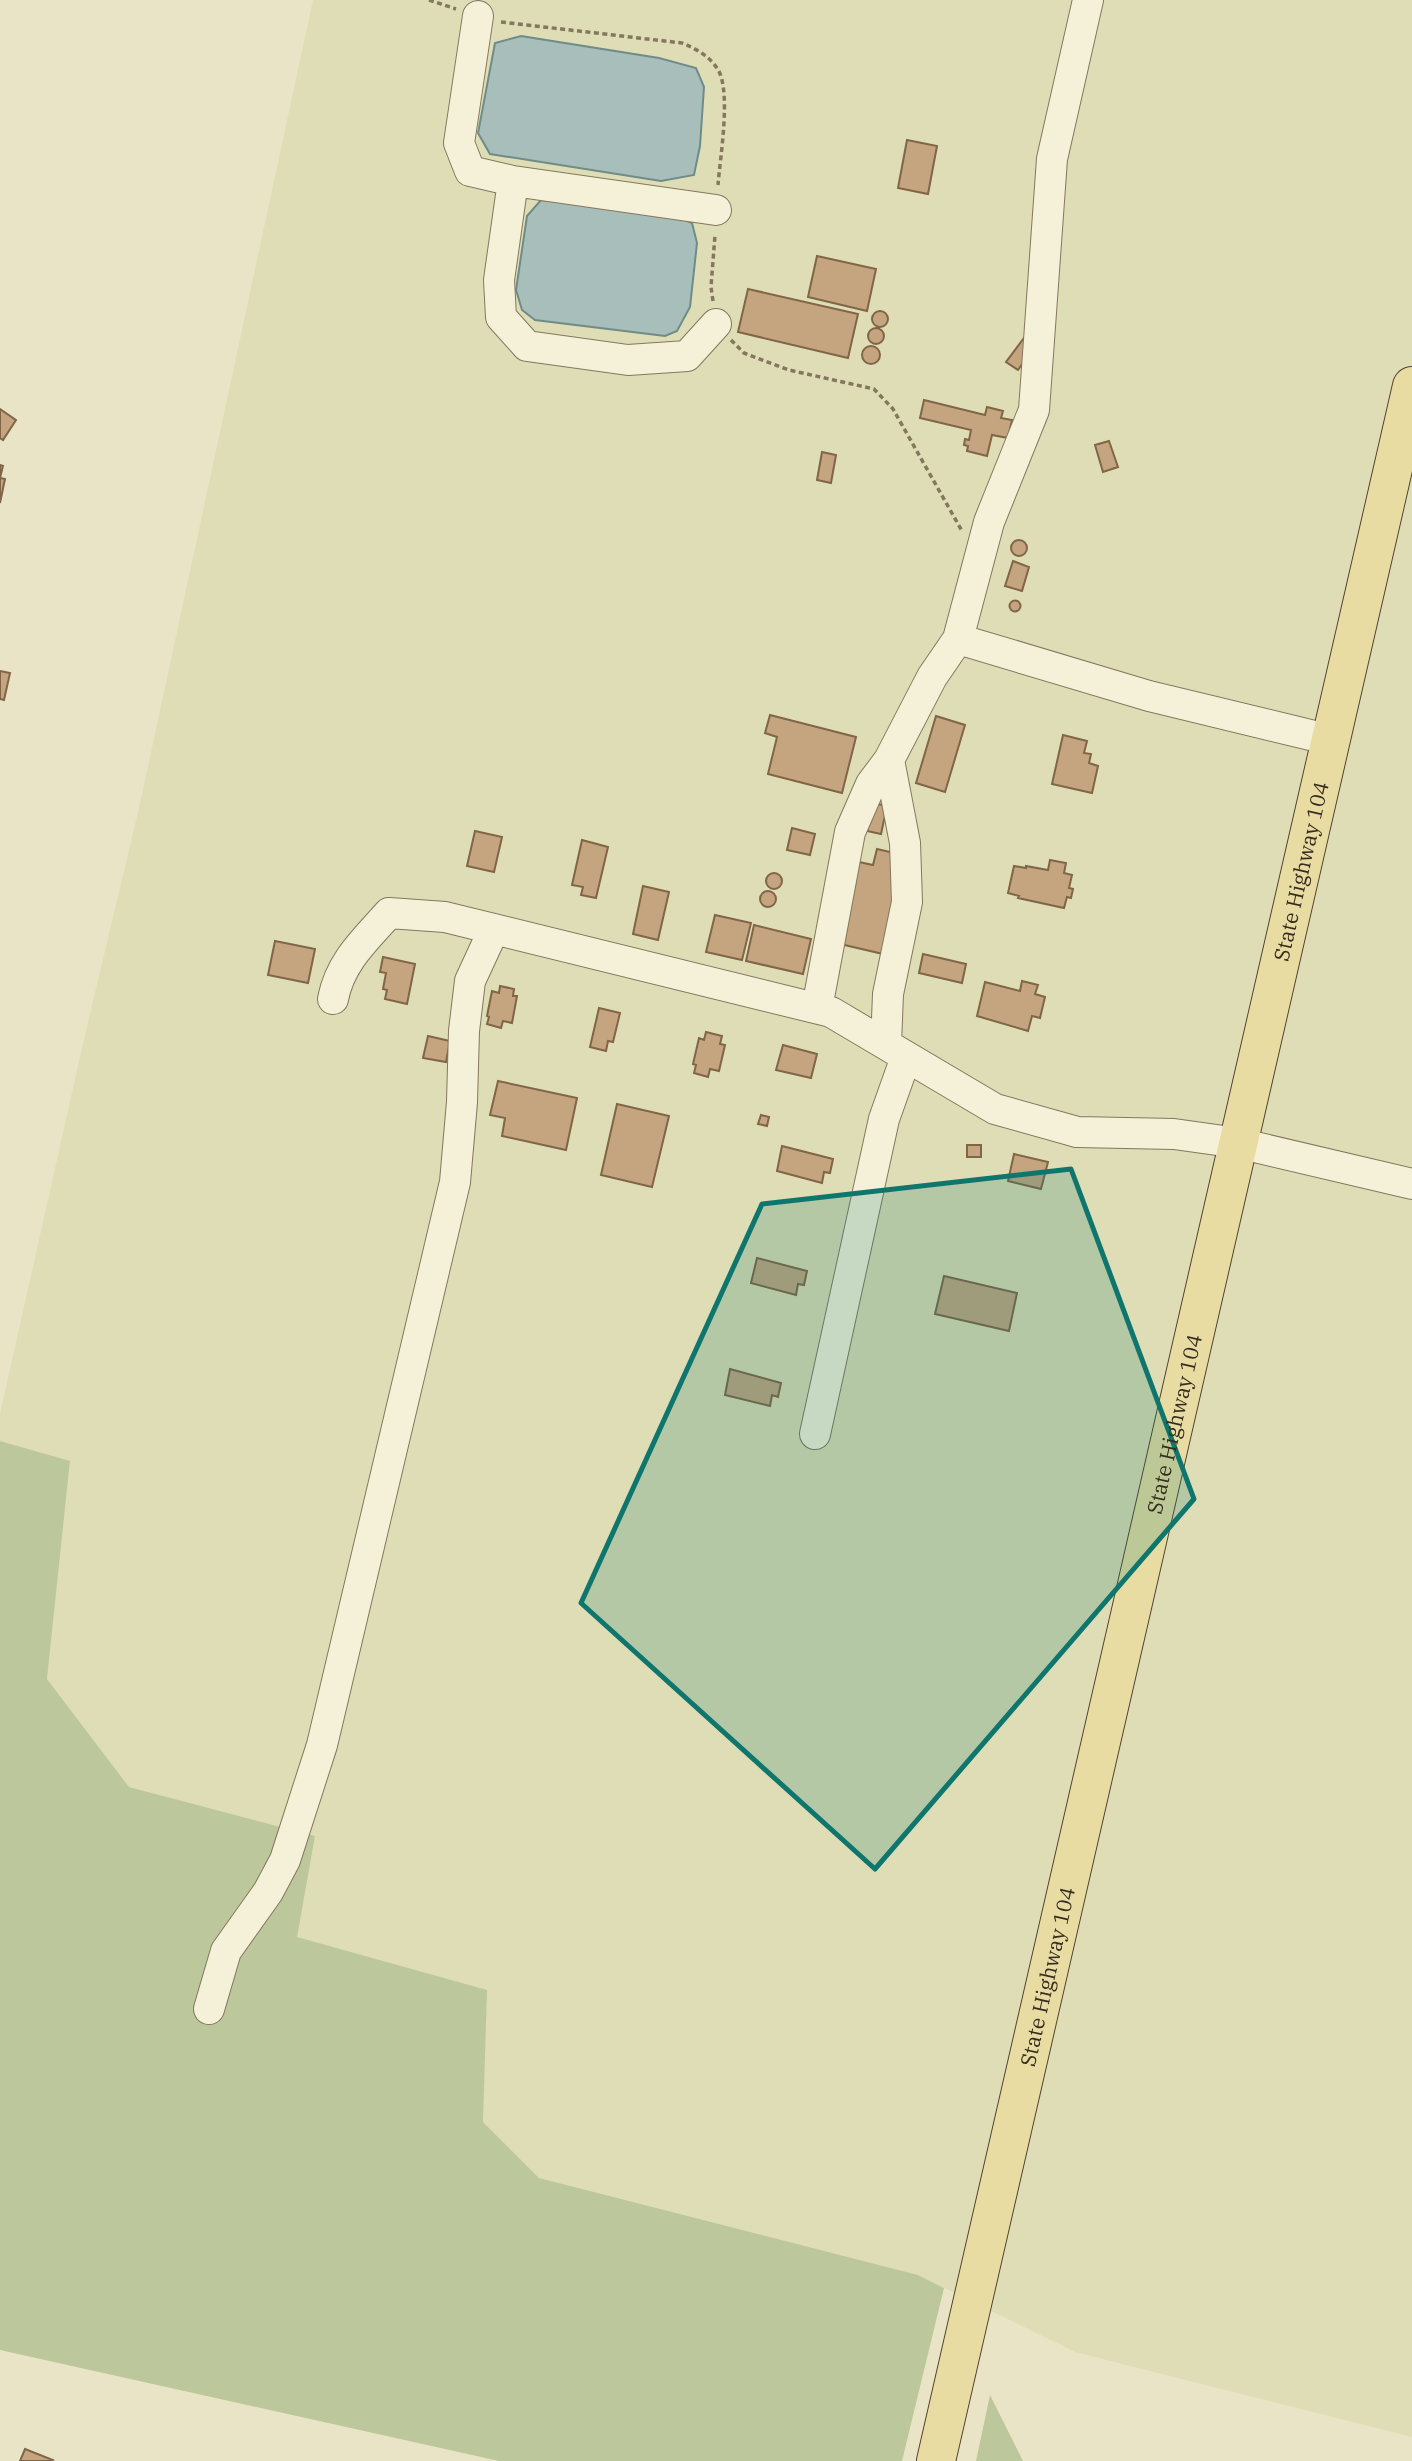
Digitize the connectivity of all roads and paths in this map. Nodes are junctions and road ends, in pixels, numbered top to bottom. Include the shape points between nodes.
1 (429, 0) edge
2 (1088, 0) edge
3 (478, 16) junction
4 (513, 181) junction
5 (716, 210) junction
6 (716, 324) junction
7 (1412, 386) edge
8 (979, 563) junction
9 (958, 639) junction
10 (1331, 740) junction
11 (889, 760) junction
12 (494, 929) junction
13 (333, 999) dead end
14 (817, 1008) junction
15 (896, 1051) junction
16 (1238, 1143) junction
17 (1412, 1184) edge
18 (815, 1434) dead end
19 (209, 2009) dead end
20 (936, 2461) edge

1 - 3 path
2 - 8 lane via 1052,159 1034,410 989,522
3 - 4 lane via 459,144 470,171
3 - 5 path via 682,44 701,51 719,69 726,92
4 - 5 lane
4 - 6 lane via 499,280 501,317 527,346 628,360 687,356
5 - 6 path via 711,287
6 - 8 path via 744,353 789,370 874,389 893,409
7 - 10 main road, State Highway 104
8 - 9 lane
9 - 10 lane via 1149,696
9 - 11 lane via 932,677
10 - 16 main road, State Highway 104
11 - 14 lane via 871,785 849,832
11 - 15 lane via 905,843 907,902 888,994
12 - 13 lane via 445,917 389,913 349,957
12 - 14 lane
12 - 19 lane via 470,981 455,1182 322,1745 285,1860 226,1951
14 - 15 lane
15 - 16 lane via 995,1109 1077,1132 1174,1134
15 - 18 lane
16 - 17 lane
16 - 20 main road, State Highway 104

